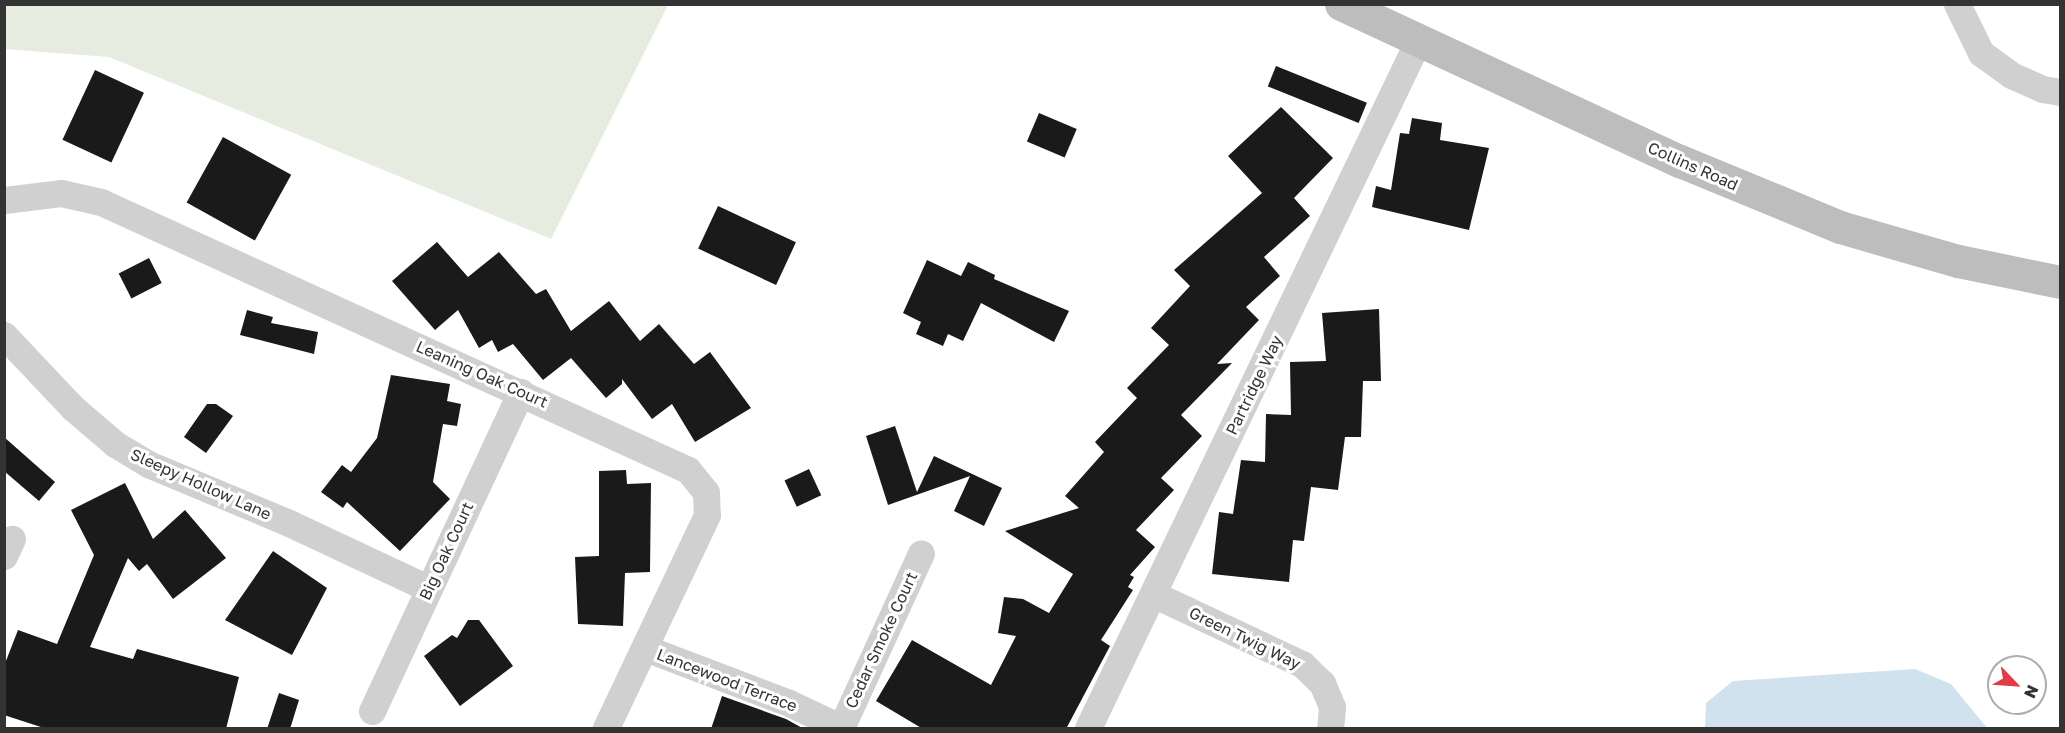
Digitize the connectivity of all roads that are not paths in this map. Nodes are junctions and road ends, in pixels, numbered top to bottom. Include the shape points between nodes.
1 (1341, 4) edge
2 (1958, 4) edge
3 (1418, 41) junction
4 (2061, 92) edge
5 (4, 200) edge
6 (2061, 282) edge
7 (4, 335) edge
8 (521, 392) junction
9 (921, 553) dead end
10 (428, 588) junction
11 (1153, 594) junction
12 (645, 648) junction
13 (372, 711) dead end
14 (842, 728) edge
15 (606, 729) edge
16 (1088, 729) edge
17 (1330, 729) edge

1 - 3 street, Collins Road
2 - 4 street via 1981,53 2011,75
3 - 6 street, Collins Road via 1840,228 1958,261
3 - 11 street, Partridge Way
5 - 8 street, Leaning Oak Court via 61,193 101,202
7 - 10 street, Sleepy Hollow Lane via 73,408 115,444 148,464 289,523
8 - 10 street, Big Oak Court
8 - 12 street, Leaning Oak Court via 670,460 688,470 706,492 707,515
9 - 14 street, Cedar Smoke Court
10 - 13 street, Big Oak Court
11 - 16 street, Partridge Way
11 - 17 street, Green Twig Way via 1302,664 1322,683 1332,707
12 - 14 street, Lancewood Terrace
12 - 15 street, Leaning Oak Court

